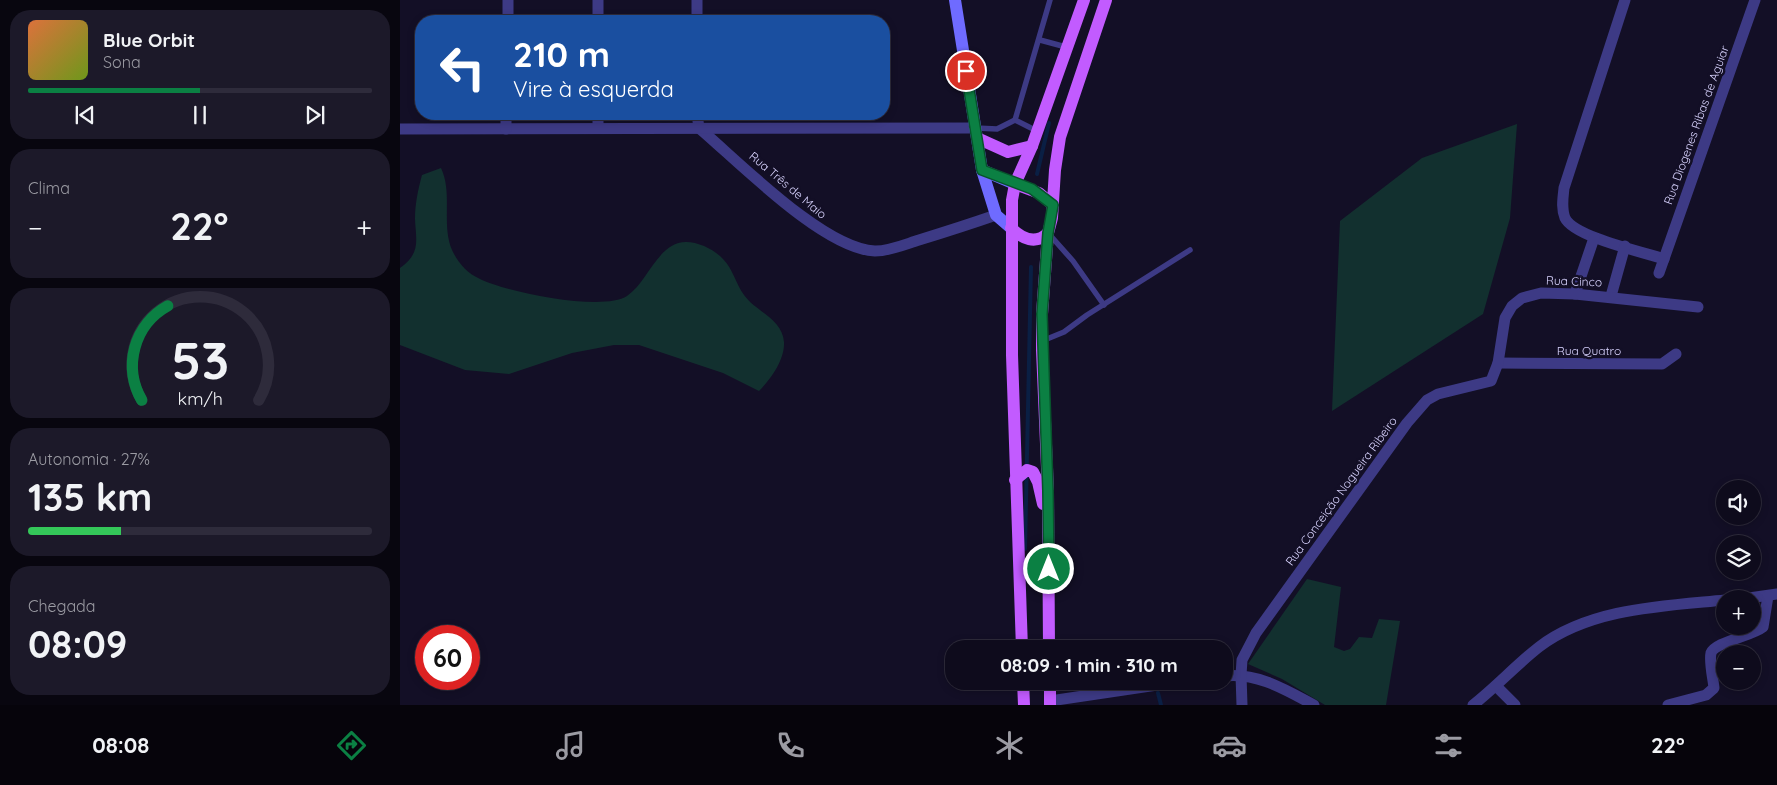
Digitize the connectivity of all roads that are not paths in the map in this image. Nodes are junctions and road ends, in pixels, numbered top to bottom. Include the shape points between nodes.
1 (508, 0) edge
2 (598, 0) edge
3 (697, 0) edge
4 (955, 0) edge
5 (1050, 0) edge
6 (1084, 0) edge
7 (1106, 0) edge
8 (1625, 0) edge
9 (1755, 0) edge
10 (508, 15) edge
11 (598, 15) edge
12 (697, 15) edge
13 (1040, 40) junction
14 (1066, 47) junction
15 (506, 120) edge
16 (598, 120) edge
17 (698, 120) edge
18 (1016, 120) junction
19 (598, 128) junction
20 (699, 128) junction
21 (400, 129) edge
22 (506, 129) junction
23 (1037, 130) junction
24 (977, 133) junction
25 (1032, 146) junction
26 (982, 170) junction
27 (1015, 184) junction
28 (1053, 205) junction
29 (996, 215) junction
30 (1011, 228) junction
31 (1048, 233) junction
32 (1594, 238) junction
33 (1625, 246) junction
34 (1190, 250) dead end
35 (1664, 259) junction
36 (1659, 273) dead end
37 (1576, 294) junction
38 (1611, 296) junction
39 (1104, 305) junction
40 (1698, 307) dead end
41 (1042, 341) junction
42 (1676, 354) dead end
43 (1498, 364) junction
44 (1015, 480) junction
45 (1048, 529) junction
46 (1772, 595) edge
47 (1716, 601) edge
48 (1022, 640) edge
49 (1049, 640) edge
50 (1233, 675) edge
51 (1241, 675) junction
52 (1496, 686) junction
53 (1023, 690) edge
54 (1050, 690) edge
55 (1129, 690) edge
56 (1481, 702) edge
57 (1050, 703) edge
58 (1024, 705) edge
59 (1242, 705) edge
60 (1314, 705) edge
61 (1514, 705) edge
62 (1668, 705) edge

1 - 10 street
2 - 11 street
3 - 12 street
4 - 24 street
5 - 13 lane
6 - 14 main road
7 - 28 main road via 1060,137
8 - 32 street via 1564,188 1562,206 1566,220 1573,228
9 - 35 street, Rua Diogenes Ribas de Aguiar
13 - 14 lane
13 - 18 lane
14 - 23 main road
15 - 22 street
16 - 19 street
17 - 20 street
18 - 23 lane
18 - 24 lane via 997,129
19 - 20 street
19 - 22 street
20 - 24 street
20 - 29 street, Rua Três de Maio via 804,219 855,247 875,251 894,248
21 - 22 street
23 - 25 main road
24 - 25 main road via 1008,152
24 - 26 street
25 - 27 main road
26 - 27 street
26 - 29 street
27 - 28 main road via 1039,193
27 - 30 main road
28 - 31 main road
29 - 30 street
30 - 31 main road via 1020,237 1030,240 1044,238
30 - 44 main road
31 - 39 lane via 1073,261
31 - 41 main road
32 - 33 street
32 - 37 street
33 - 35 street
33 - 38 street
34 - 39 lane
35 - 36 street, Rua Diogenes Ribas de Aguiar
37 - 38 street, Rua Cinco
37 - 43 street, Rua Cinco via 1540,293 1522,298 1512,306 1505,318
38 - 40 street, Rua Cinco
39 - 41 lane via 1064,332
41 - 45 main road
42 - 43 street, Rua Quatro via 1662,364
43 - 51 street, Rua Conceição Nogueira Ribeiro via 1491,381 1438,394 1427,400 1407,423 1271,609 1242,660
44 - 45 main road via 1027,470 1036,475
44 - 48 main road
45 - 49 main road
46 - 62 street via 1762,628 1716,647 1711,654 1714,688 1706,696
47 - 52 street via 1634,610 1589,622 1540,647
50 - 51 street
51 - 59 street
51 - 60 street via 1278,686
52 - 56 street
52 - 61 street
53 - 58 main road
54 - 57 main road
55 - 57 street

